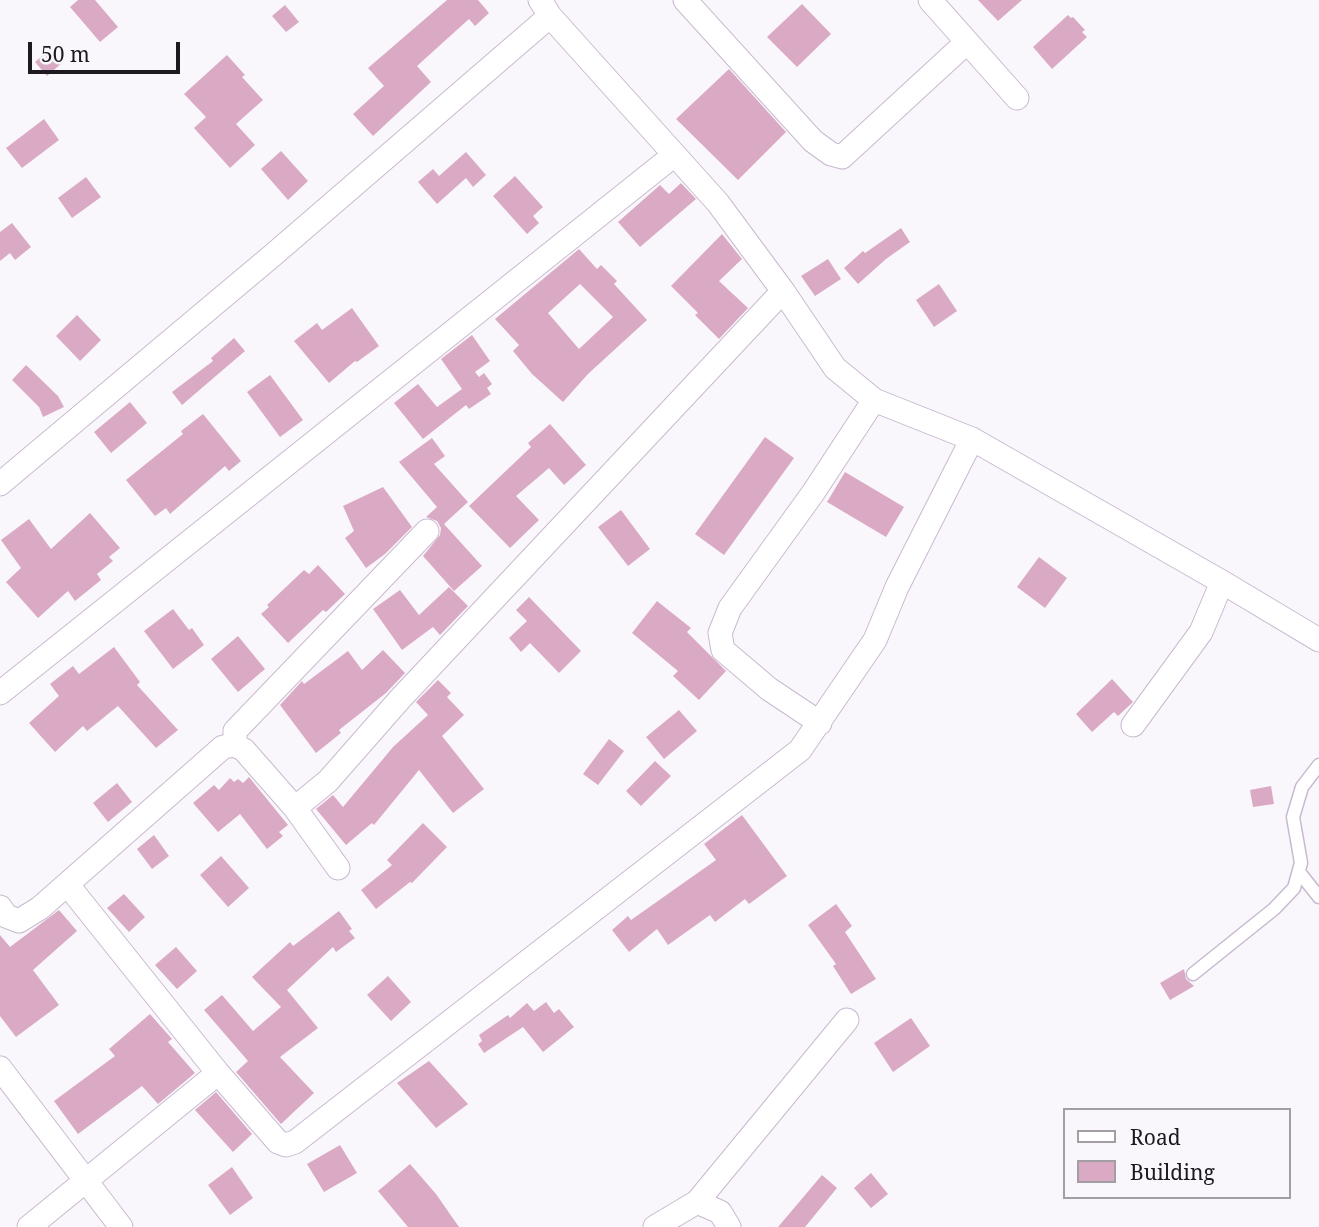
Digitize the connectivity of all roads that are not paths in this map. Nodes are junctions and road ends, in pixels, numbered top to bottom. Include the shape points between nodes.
1 (685, 0) edge
2 (942, 4) edge
3 (545, 8) edge
4 (967, 42) junction
5 (1017, 99) dead end
6 (673, 156) junction
7 (783, 291) junction
8 (874, 400) junction
9 (972, 439) junction
10 (0, 485) edge
11 (427, 531) dead end
12 (1222, 582) junction
13 (1319, 640) edge
14 (0, 693) edge
15 (820, 723) junction
16 (1133, 725) dead end
17 (234, 745) junction
18 (1319, 765) edge
19 (295, 808) junction
20 (338, 868) dead end
21 (1298, 872) junction
22 (67, 884) junction
23 (1319, 897) edge
24 (0, 907) edge
25 (1193, 974) dead end
26 (847, 1020) dead end
27 (0, 1068) edge
28 (218, 1073) junction
29 (85, 1181) junction
30 (696, 1202) junction
31 (29, 1227) edge
32 (121, 1227) edge
33 (655, 1227) edge
34 (729, 1227) edge

1 - 4 street via 813,141 842,157
2 - 4 street
3 - 6 street
3 - 10 street via 273,255
4 - 5 street
6 - 7 street via 718,204
6 - 14 street
7 - 8 street via 835,368
7 - 19 street via 328,780
8 - 9 street
8 - 15 street via 730,608 720,633 723,650 769,689
9 - 12 street
9 - 15 street via 875,640
11 - 17 street via 235,731
12 - 13 street
12 - 16 street via 1201,632
15 - 28 street via 800,750 295,1142 278,1142
17 - 19 street via 244,750
17 - 22 street via 223,747
18 - 21 lane via 1302,787 1293,817 1301,863
19 - 20 street
21 - 23 lane
21 - 25 lane via 1294,888 1274,909
22 - 24 street via 19,921 6,916
22 - 28 street
26 - 30 street
27 - 29 street
28 - 29 street
29 - 31 street
29 - 32 street
30 - 33 street
30 - 34 street via 720,1212

